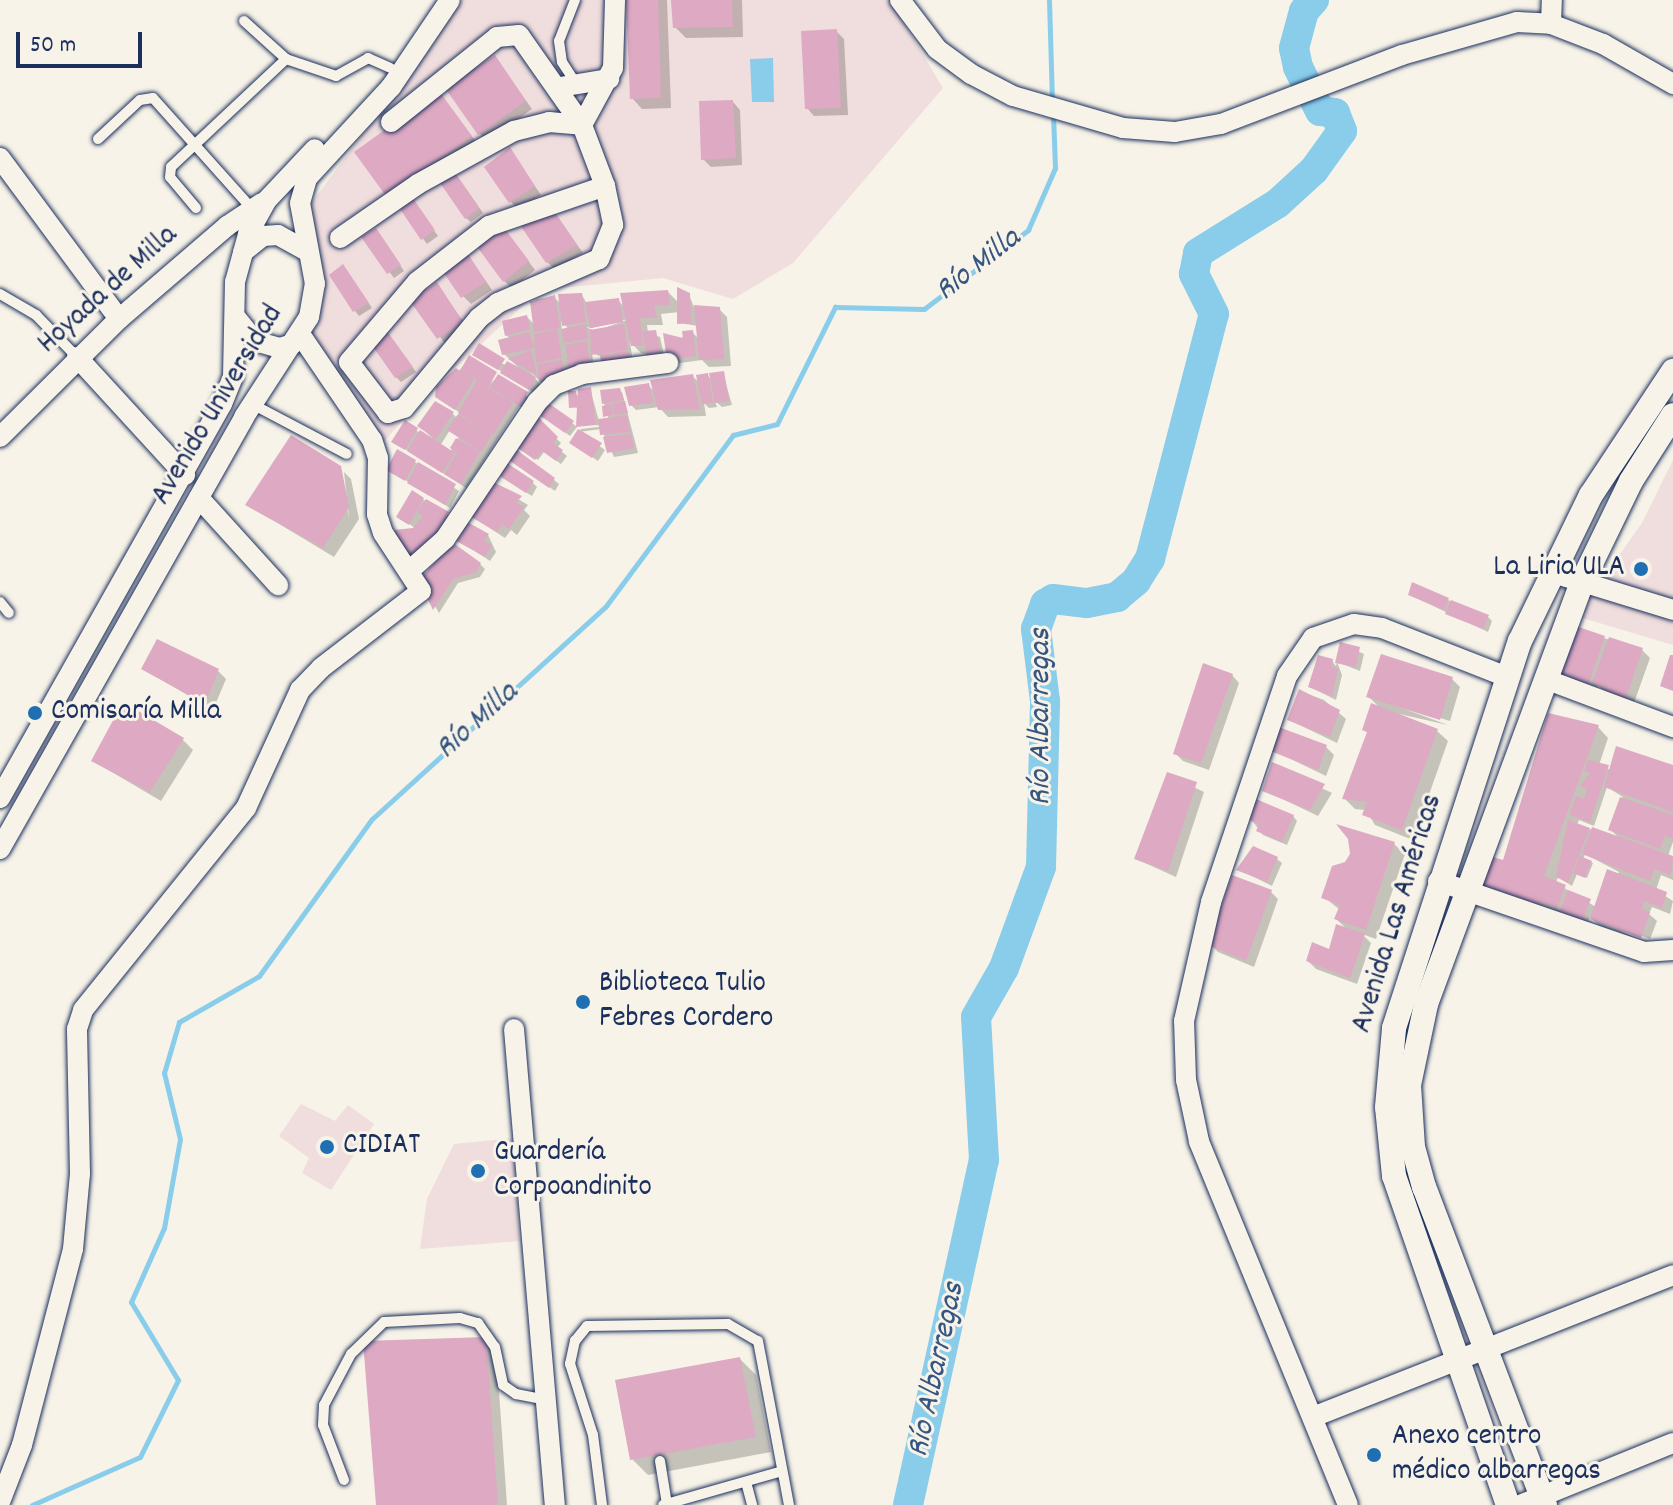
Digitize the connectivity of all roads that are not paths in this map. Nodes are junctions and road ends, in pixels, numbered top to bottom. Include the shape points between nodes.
1 (435, 0) edge
2 (450, 0) edge
3 (575, 0) edge
4 (615, 0) edge
5 (900, 0) edge
6 (1552, 0) edge
7 (244, 21) dead end
8 (1551, 24) junction
9 (286, 59) junction
10 (390, 68) junction
11 (609, 79) junction
12 (1673, 84) edge
13 (568, 86) junction
14 (391, 122) dead end
15 (582, 125) junction
16 (98, 139) dead end
17 (195, 144) junction
18 (0, 158) edge
19 (605, 186) junction
20 (9, 187) edge
21 (260, 205) junction
22 (196, 208) dead end
23 (340, 238) dead end
24 (305, 250) junction
25 (242, 253) junction
26 (0, 294) edge
27 (236, 318) junction
28 (119, 319) junction
29 (296, 339) junction
30 (77, 357) junction
31 (668, 363) dead end
32 (1673, 371) edge
33 (252, 404) junction
34 (1673, 415) edge
35 (0, 437) edge
36 (347, 454) dead end
37 (185, 475) junction
38 (199, 498) junction
39 (409, 571) junction
40 (1553, 573) junction
41 (1582, 582) junction
42 (278, 585) dead end
43 (0, 602) edge
44 (1673, 610) edge
45 (9, 613) dead end
46 (1507, 677) junction
47 (1545, 679) junction
48 (1673, 727) edge
49 (0, 798) edge
50 (0, 849) edge
51 (1438, 881) junction
52 (1465, 892) junction
53 (1673, 950) edge
54 (514, 1029) dead end
55 (1673, 1275) edge
56 (1486, 1352) junction
57 (1458, 1362) junction
58 (547, 1400) junction
59 (1313, 1417) junction
60 (1673, 1443) edge
61 (660, 1461) dead end
62 (779, 1472) junction
63 (344, 1480) dead end
64 (746, 1482) junction
65 (0, 1502) edge
66 (1535, 1502) edge
67 (665, 1504) edge
68 (555, 1505) edge
69 (602, 1505) edge
70 (752, 1505) edge
71 (789, 1505) edge
72 (1348, 1505) edge
73 (1508, 1505) edge

1 - 10 street, Avenido Universidad
2 - 24 street, Avenido Universidad via 391,87 307,178 300,203
3 - 13 lane via 559,41
4 - 11 street via 616,55
5 - 8 street via 937,49 1013,96 1084,120 1175,132 1221,124 1467,33 1517,22
6 - 8 street
7 - 9 lane
8 - 12 street via 1603,44
9 - 10 lane via 336,76 368,58
9 - 17 lane
10 - 21 street, Avenido Universidad
11 - 13 street
11 - 15 street
13 - 14 street via 528,42 509,33
13 - 15 street
15 - 19 street
15 - 23 street via 549,122 514,131 418,184
16 - 17 lane via 146,97 160,101
17 - 21 lane
17 - 22 lane via 168,174
18 - 20 street
19 - 19 street via 613,225 599,259 498,303 479,318 404,408 396,413 380,407 349,362 417,282 489,226
20 - 28 street
21 - 25 street, Avenido Universidad
21 - 28 street, Hoyada de Milla via 227,226
24 - 25 street via 278,235 263,236
24 - 29 street, Avenido Universidad via 313,269 314,301
25 - 27 street, Avenido Universidad
26 - 30 lane via 36,315
27 - 29 street via 255,341 280,348
27 - 37 street, Avenido Universidad via 233,377
28 - 30 street, Hoyada de Milla
29 - 33 street, Avenido Universidad
29 - 39 street via 372,440 380,474 377,514
30 - 35 street, Hoyada de Milla
30 - 37 street
31 - 39 street via 582,374 554,385 537,402 445,539
32 - 40 street, Avenida Las Américas via 1591,495
33 - 36 lane
33 - 38 street, Avenido Universidad
34 - 41 street, Avenida Las Américas via 1631,481
37 - 49 street, Avenido Universidad
38 - 42 street
38 - 50 street, Avenido Universidad
39 - 65 street via 421,591 300,690 246,808 83,1010 77,1029 80,1174 73,1249 22,1445
40 - 41 street
40 - 46 street, Avenida Las Américas
41 - 44 street
41 - 47 street, Avenida Las Américas
43 - 45 lane
46 - 51 street, Avenida Las Américas
46 - 59 street via 1382,628 1354,624 1313,638 1287,676 1197,957 1184,1021 1186,1080 1199,1141
47 - 48 street
47 - 52 street, Avenida Las Américas
51 - 52 street
51 - 57 street, Avenida Las Américas via 1394,1028 1387,1121 1394,1176
52 - 53 street via 1644,952
52 - 56 street, Avenida Las Américas via 1417,1040 1410,1119 1424,1187
54 - 58 street
55 - 56 street
56 - 57 street
56 - 66 street, Avenida Las Américas
57 - 59 street
57 - 73 street, Avenida Las Américas
58 - 63 lane via 516,1394 503,1385 495,1347 478,1323 460,1318 384,1322 351,1354 324,1405 323,1425
58 - 68 street
59 - 72 street
60 - 66 street
61 - 67 lane
62 - 64 lane
62 - 69 lane via 758,1341 744,1329 728,1324 587,1326 575,1341 570,1364 593,1435
62 - 71 lane
64 - 67 lane
64 - 70 lane

